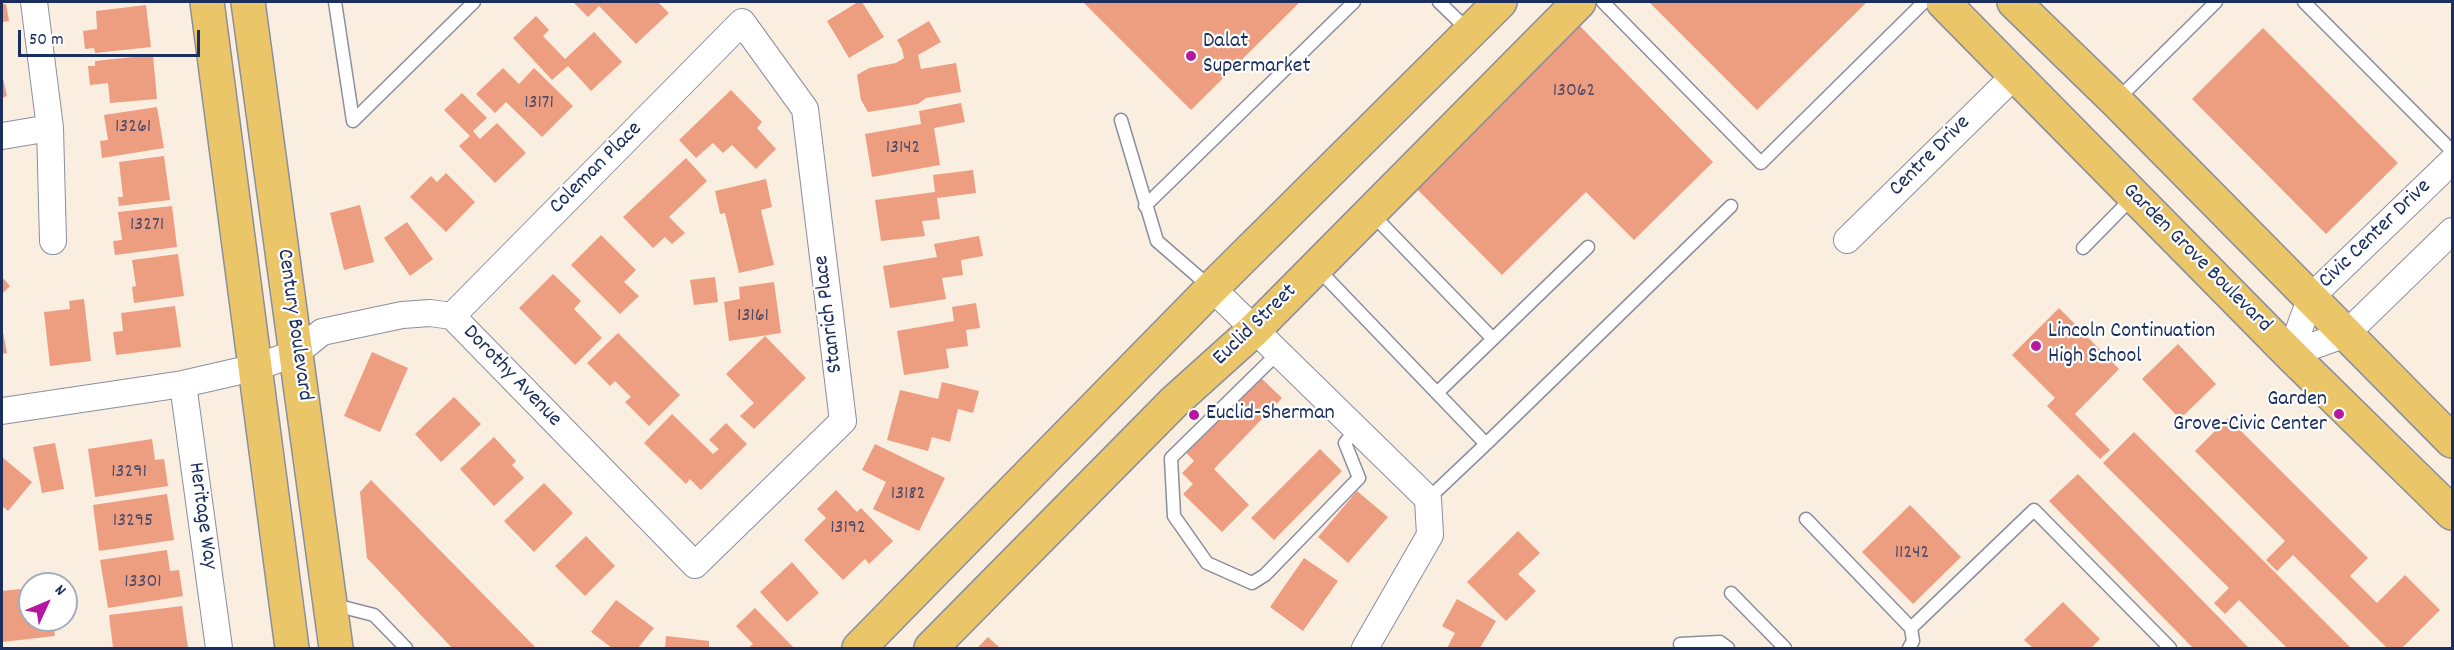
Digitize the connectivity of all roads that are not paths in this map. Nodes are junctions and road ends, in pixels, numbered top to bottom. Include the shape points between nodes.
1 (34, 2) edge
2 (207, 2) edge
3 (248, 2) edge
4 (335, 2) edge
5 (474, 2) edge
6 (1354, 2) edge
7 (1439, 2) edge
8 (1500, 2) edge
9 (1580, 2) edge
10 (1603, 2) edge
11 (1924, 2) edge
12 (1943, 2) edge
13 (2014, 2) edge
14 (2216, 2) edge
15 (2304, 2) edge
16 (742, 22) joint
17 (1469, 32) junction
18 (2014, 75) junction
19 (2116, 100) junction
20 (1121, 120) dead end
21 (50, 128) junction
22 (2, 136) edge
23 (2452, 152) edge
24 (2452, 161) edge
25 (2134, 196) junction
26 (1145, 206) junction
27 (1731, 206) dead end
28 (1371, 212) junction
29 (2452, 231) edge
30 (1847, 240) dead end
31 (52, 241) dead end
32 (1588, 247) dead end
33 (2083, 248) dead end
34 (1316, 267) junction
35 (1212, 288) junction
36 (2311, 297) junction
37 (452, 316) junction
38 (1254, 330) junction
39 (2346, 334) junction
40 (1493, 339) junction
41 (296, 353) junction
42 (1278, 353) junction
43 (2290, 354) junction
44 (257, 367) junction
45 (183, 384) junction
46 (1437, 393) junction
47 (2, 411) edge
48 (1358, 428) junction
49 (2452, 441) edge
50 (1486, 444) junction
51 (1428, 499) junction
52 (2452, 513) edge
53 (1806, 519) dead end
54 (695, 565) joint
55 (1731, 593) dead end
56 (286, 597) junction
57 (330, 604) junction
58 (1911, 628) junction
59 (1680, 644) dead end
60 (219, 648) edge
61 (292, 648) edge
62 (336, 648) edge
63 (406, 648) edge
64 (859, 648) edge
65 (931, 648) edge
66 (1365, 648) edge
67 (1728, 648) edge
68 (1785, 648) edge
69 (1909, 648) edge
70 (2170, 648) edge

1 - 21 street
2 - 44 main road, Century Boulevard
3 - 41 main road, Century Boulevard
4 - 5 lane via 353,121
6 - 26 lane
7 - 17 lane
8 - 17 main road
9 - 28 main road, Euclid Street
10 - 11 lane via 1761,163
12 - 18 main road, Garden Grove Boulevard
13 - 19 main road
14 - 19 lane
15 - 23 lane
16 - 37 street, Coleman Place
16 - 54 street, Stanrich Place via 805,109 843,421
17 - 35 main road
18 - 25 main road, Garden Grove Boulevard
18 - 30 street, Centre Drive
19 - 36 main road
20 - 26 lane
21 - 22 street
21 - 31 street
24 - 36 street, Civic Center Drive
25 - 33 lane
25 - 43 main road, Garden Grove Boulevard
26 - 35 lane via 1157,241
27 - 50 lane
28 - 34 main road, Euclid Street
28 - 40 lane
29 - 39 street
32 - 40 lane
34 - 38 main road, Euclid Street
34 - 46 lane
35 - 38 street
35 - 64 main road
36 - 39 main road
36 - 43 street, Civic Center Drive
37 - 41 street, Dorothy Avenue via 402,315 322,332
37 - 54 street, Dorothy Avenue
38 - 42 street
38 - 65 main road, Euclid Street via 1174,402
39 - 43 street
39 - 49 main road
40 - 46 lane
41 - 44 street, Dorothy Avenue
41 - 57 main road, Century Boulevard
42 - 48 street
42 - 48 lane via 1171,458 1174,516 1207,563 1252,583 1265,575 1359,478 1346,443
43 - 52 main road, Garden Grove Boulevard
44 - 45 street, Dorothy Avenue
44 - 56 main road, Century Boulevard
45 - 47 street, Dorothy Avenue
45 - 60 street, Heritage Way
46 - 50 lane
48 - 51 street
50 - 51 lane
51 - 66 street via 1430,535
53 - 58 lane
55 - 68 lane
56 - 57 main road
56 - 61 main road, Century Boulevard
57 - 62 main road, Century Boulevard
57 - 63 lane via 374,615
58 - 69 lane via 1913,641
58 - 70 lane via 2034,510
59 - 67 lane via 1720,642

